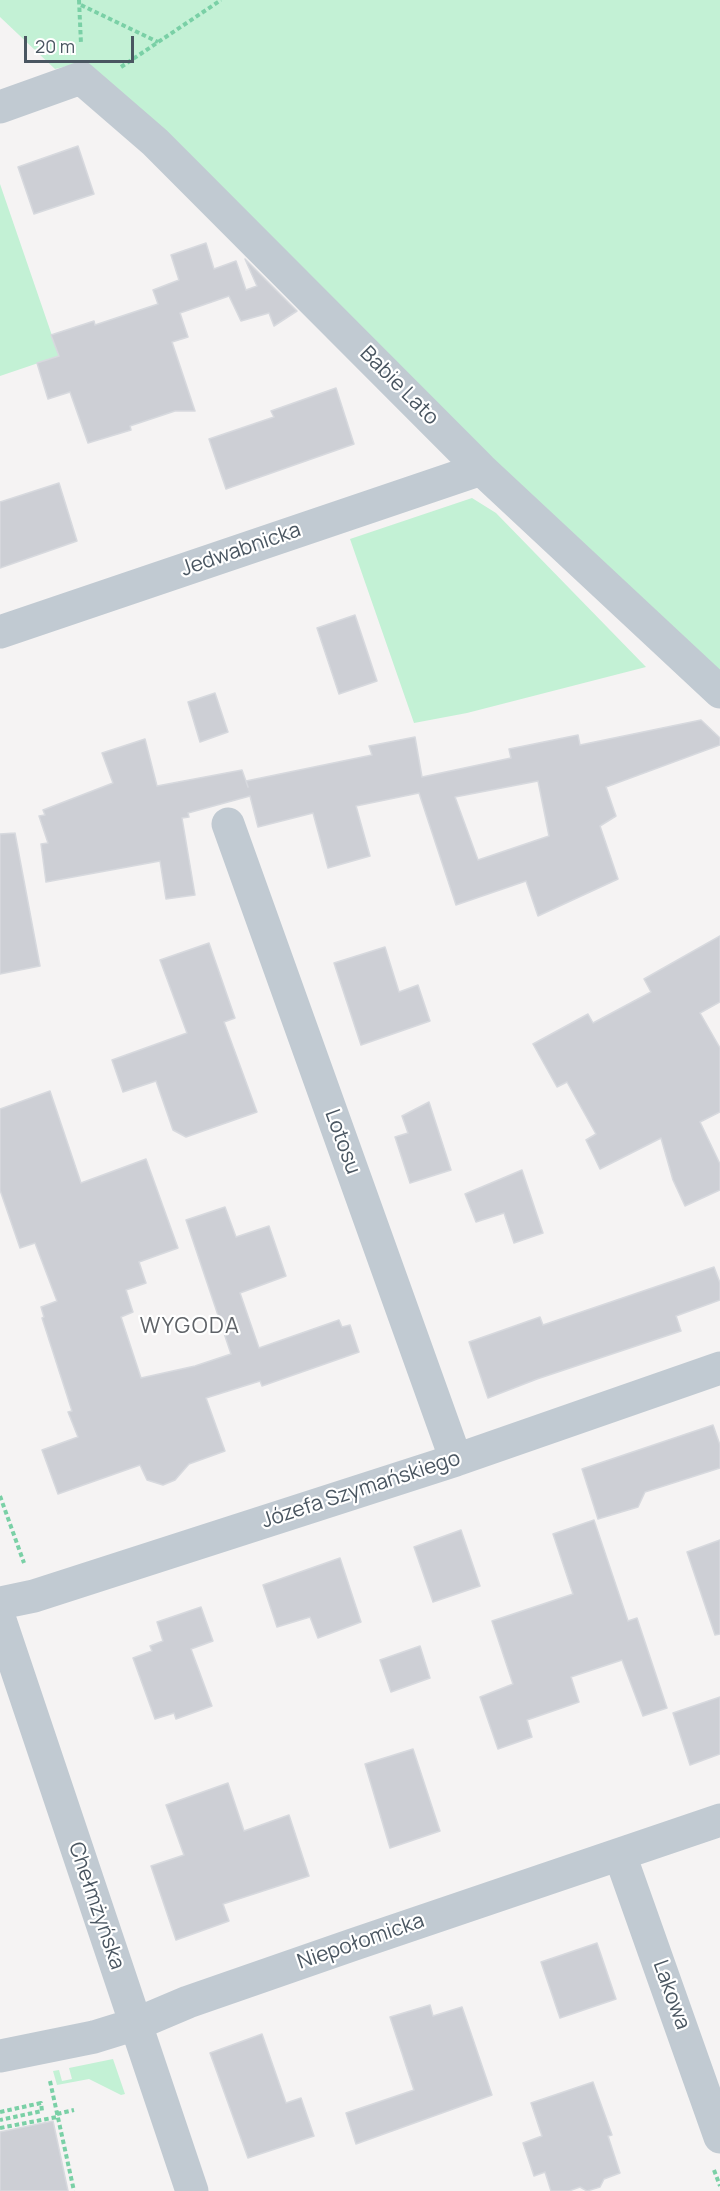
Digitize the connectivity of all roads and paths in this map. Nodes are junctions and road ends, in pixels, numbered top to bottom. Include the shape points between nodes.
1 (221, 0) edge
2 (80, 2) edge
3 (158, 42) junction
4 (81, 78) junction
5 (0, 107) edge
6 (481, 469) junction
7 (0, 632) edge
8 (720, 692) edge
9 (228, 824) dead end
10 (720, 1368) edge
11 (456, 1460) junction
12 (0, 1496) edge
13 (27, 1573) dead end
14 (0, 1603) edge
15 (0, 1620) edge
16 (720, 1820) edge
17 (620, 1855) junction
18 (136, 2024) junction
19 (0, 2056) edge
20 (48, 2069) dead end
21 (74, 2110) dead end
22 (0, 2112) edge
23 (57, 2115) junction
24 (0, 2120) edge
25 (0, 2128) edge
26 (720, 2137) edge
27 (74, 2191) edge
28 (192, 2191) edge

1 - 3 path
2 - 3 path
2 - 4 path
3 - 4 path via 112,72
4 - 5 street
4 - 6 street, Babie Lato via 155,142
6 - 7 street, Jedwabnicka
6 - 8 street, Babie Lato
9 - 11 street, Lotosu
10 - 11 street, Józefa Szymańskiego
11 - 14 street, Józefa Szymańskiego via 34,1596
12 - 13 path
15 - 18 street, Chełmżyńska
16 - 17 street, Niepołomicka
17 - 18 street, Niepołomicka via 188,2002
17 - 26 street, Lakowa
18 - 19 street, Niepołomicka via 94,2037
18 - 28 street, Chełmżyńska
20 - 23 path
21 - 23 path
22 - 24 path via 41,2103 42,2111
23 - 25 path
23 - 27 path

